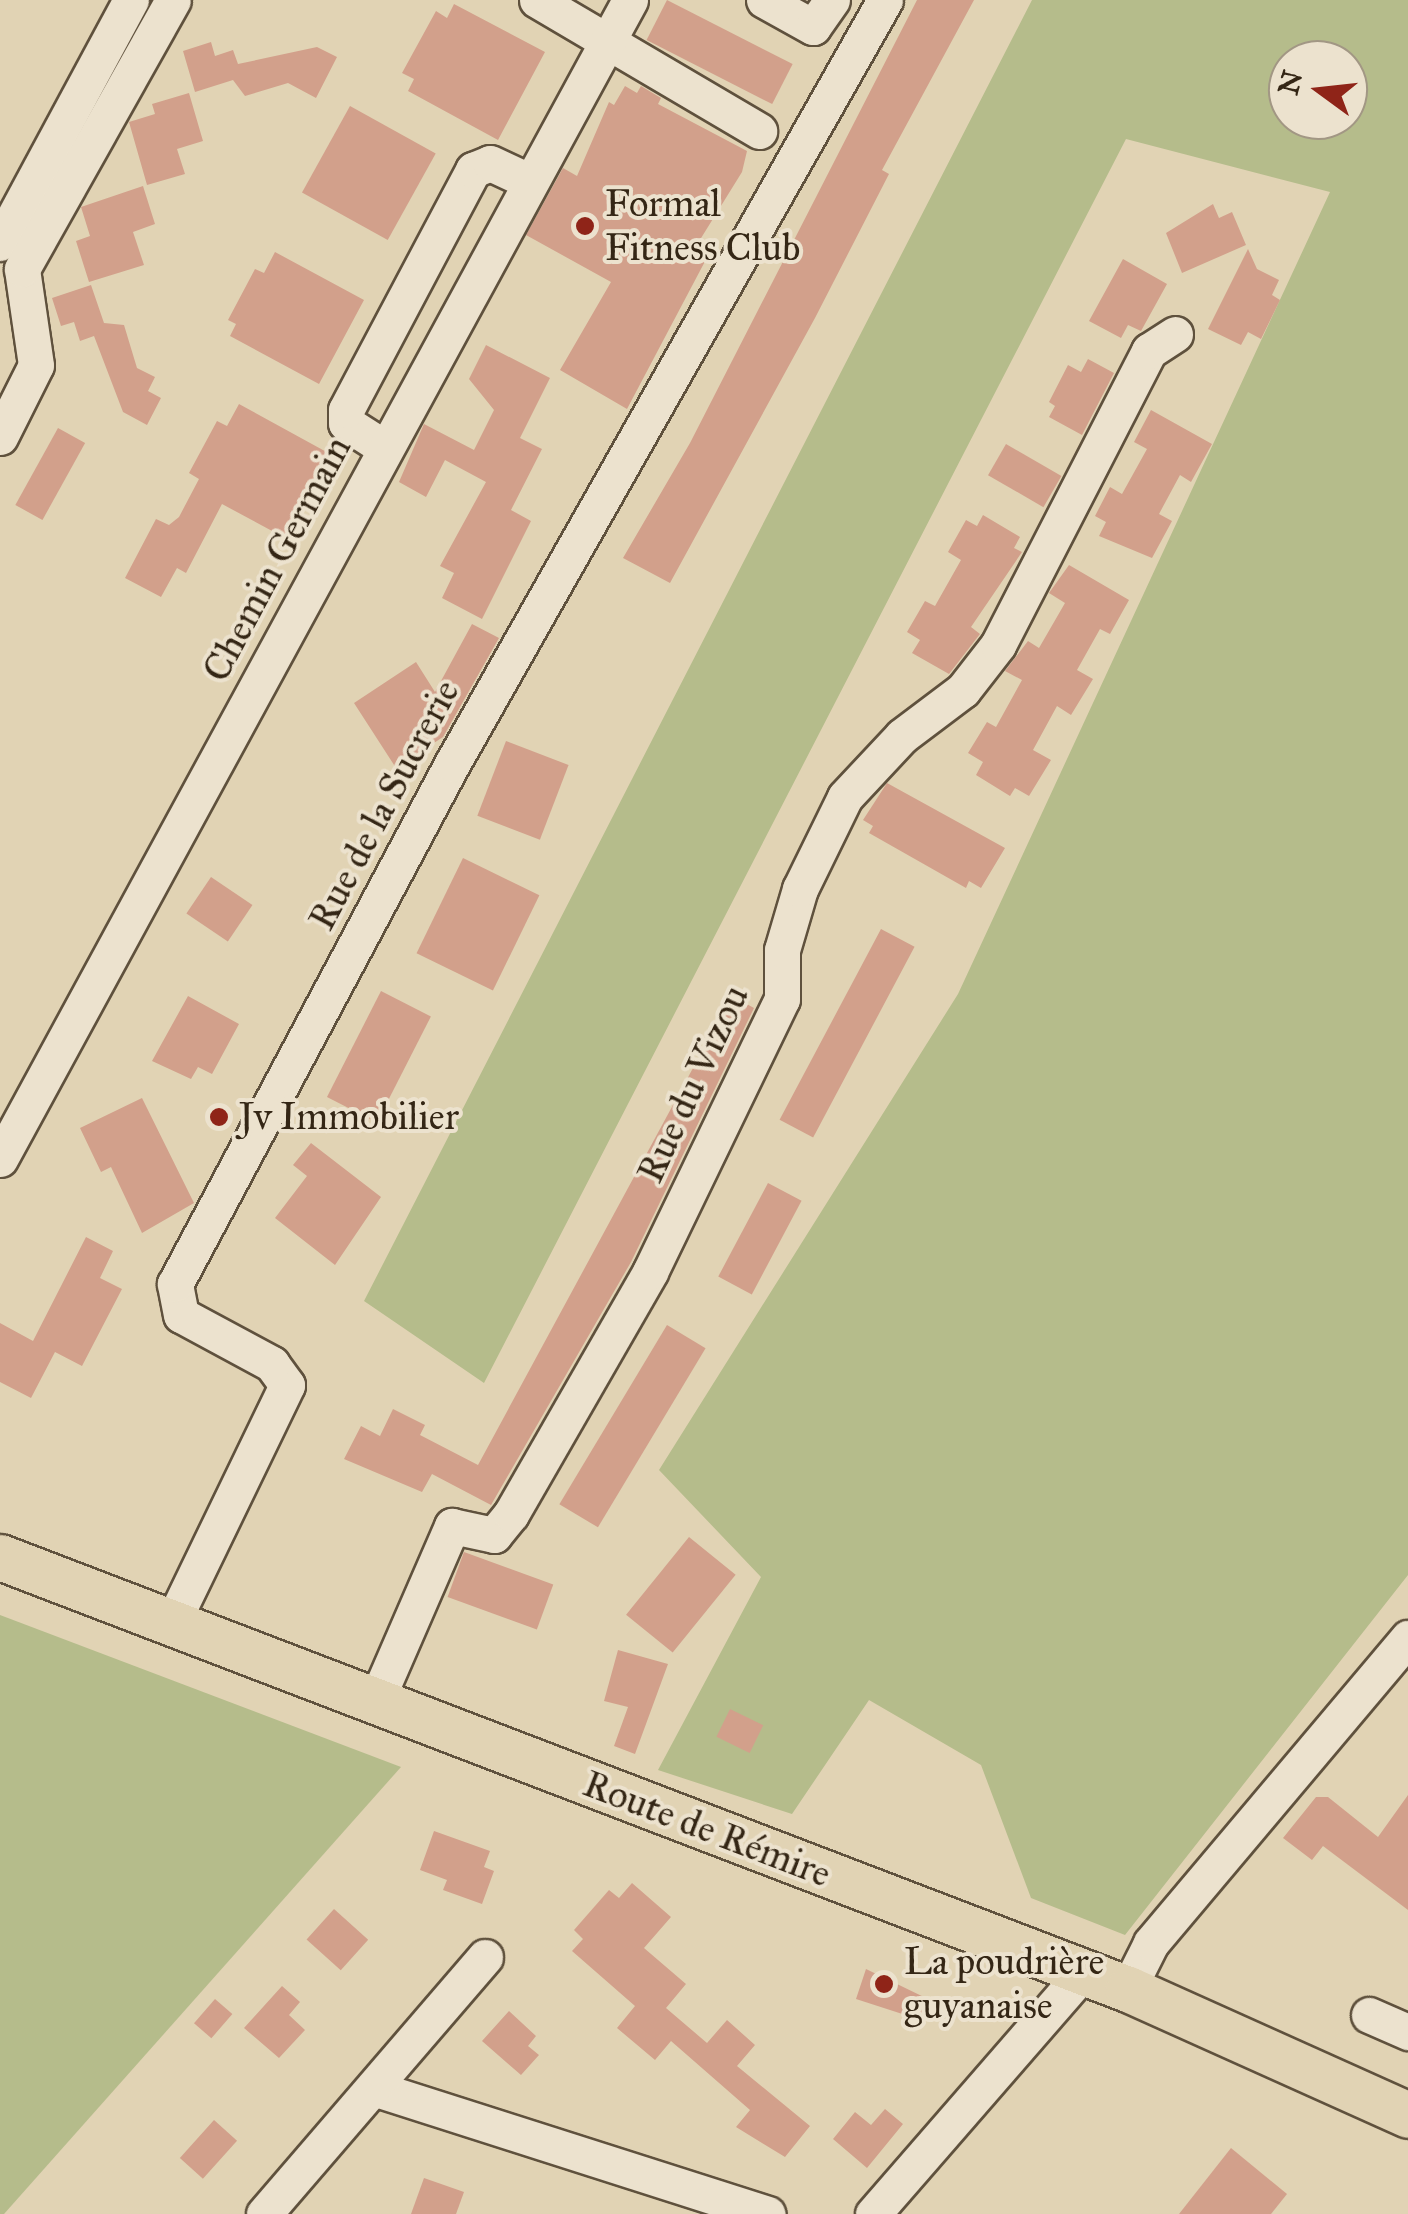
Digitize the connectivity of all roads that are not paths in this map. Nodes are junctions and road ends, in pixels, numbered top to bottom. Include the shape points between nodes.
1 (130, 0) edge
2 (173, 0) edge
3 (537, 0) edge
4 (630, 0) edge
5 (764, 0) edge
6 (832, 0) edge
7 (885, 0) edge
8 (604, 44) junction
9 (758, 130) dead end
10 (530, 181) junction
11 (0, 243) edge
12 (1176, 334) dead end
13 (0, 437) edge
14 (385, 448) junction
15 (0, 1159) edge
16 (0, 1556) edge
17 (173, 1622) junction
18 (1408, 1638) edge
19 (376, 1700) junction
20 (486, 1956) dead end
21 (1083, 1972) junction
22 (1128, 1989) junction
23 (1369, 2016) dead end
24 (1408, 2032) edge
25 (376, 2089) junction
26 (1408, 2115) edge
27 (264, 2214) edge
28 (768, 2214) edge
29 (873, 2214) edge

1 - 11 street
2 - 13 street via 22,269 36,365
3 - 8 street
4 - 8 street, Chemin Germain
5 - 6 street via 813,27
7 - 17 street, Rue de la Sucrerie via 452,764 175,1284 181,1315 272,1364 287,1385
8 - 9 street
8 - 10 street, Chemin Germain
10 - 14 street, Chemin Germain
10 - 14 street via 490,163 473,170 346,410 346,423
12 - 19 street, Rue du Vizou via 1149,351 998,645 963,690 902,736 845,797 800,889 782,950 782,999 650,1272 511,1514 494,1535 452,1526
14 - 15 street, Chemin Germain
16 - 17 main road, Route de Rémire
17 - 19 main road, Route de Rémire
18 - 22 street via 1152,1943
19 - 21 main road, Route de Rémire
20 - 25 street
21 - 22 main road, Route de Rémire
21 - 29 street
22 - 26 main road, Route de Rémire
23 - 24 street
25 - 27 street
25 - 28 street

